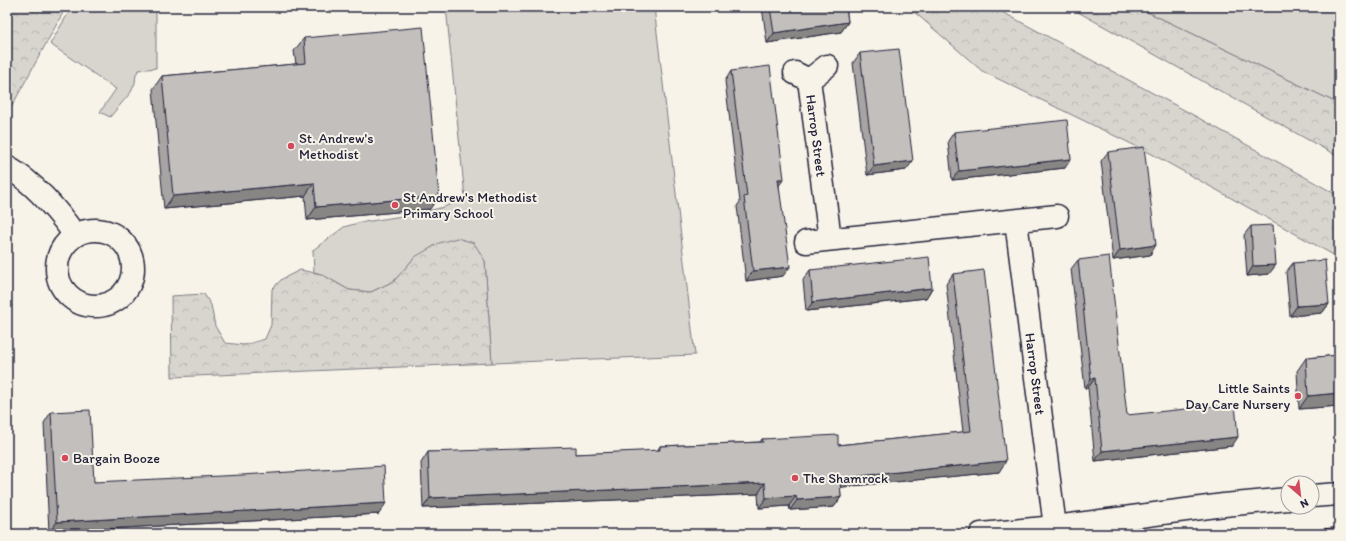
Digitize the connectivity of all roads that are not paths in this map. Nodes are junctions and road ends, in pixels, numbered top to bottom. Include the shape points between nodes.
1 (827, 66) dead end
2 (7, 167) edge
3 (1057, 216) dead end
4 (1016, 221) junction
5 (75, 235) dead end
6 (830, 240) junction
7 (806, 242) dead end
8 (1339, 494) edge
9 (1320, 495) edge
10 (1280, 500) edge
11 (1055, 527) junction
12 (990, 533) edge

1 - 6 street, Harrop Street via 802,76
2 - 5 street via 57,210
3 - 4 street
4 - 6 street
4 - 11 street, Harrop Street
6 - 7 street
8 - 9 street
10 - 11 street
11 - 12 street

